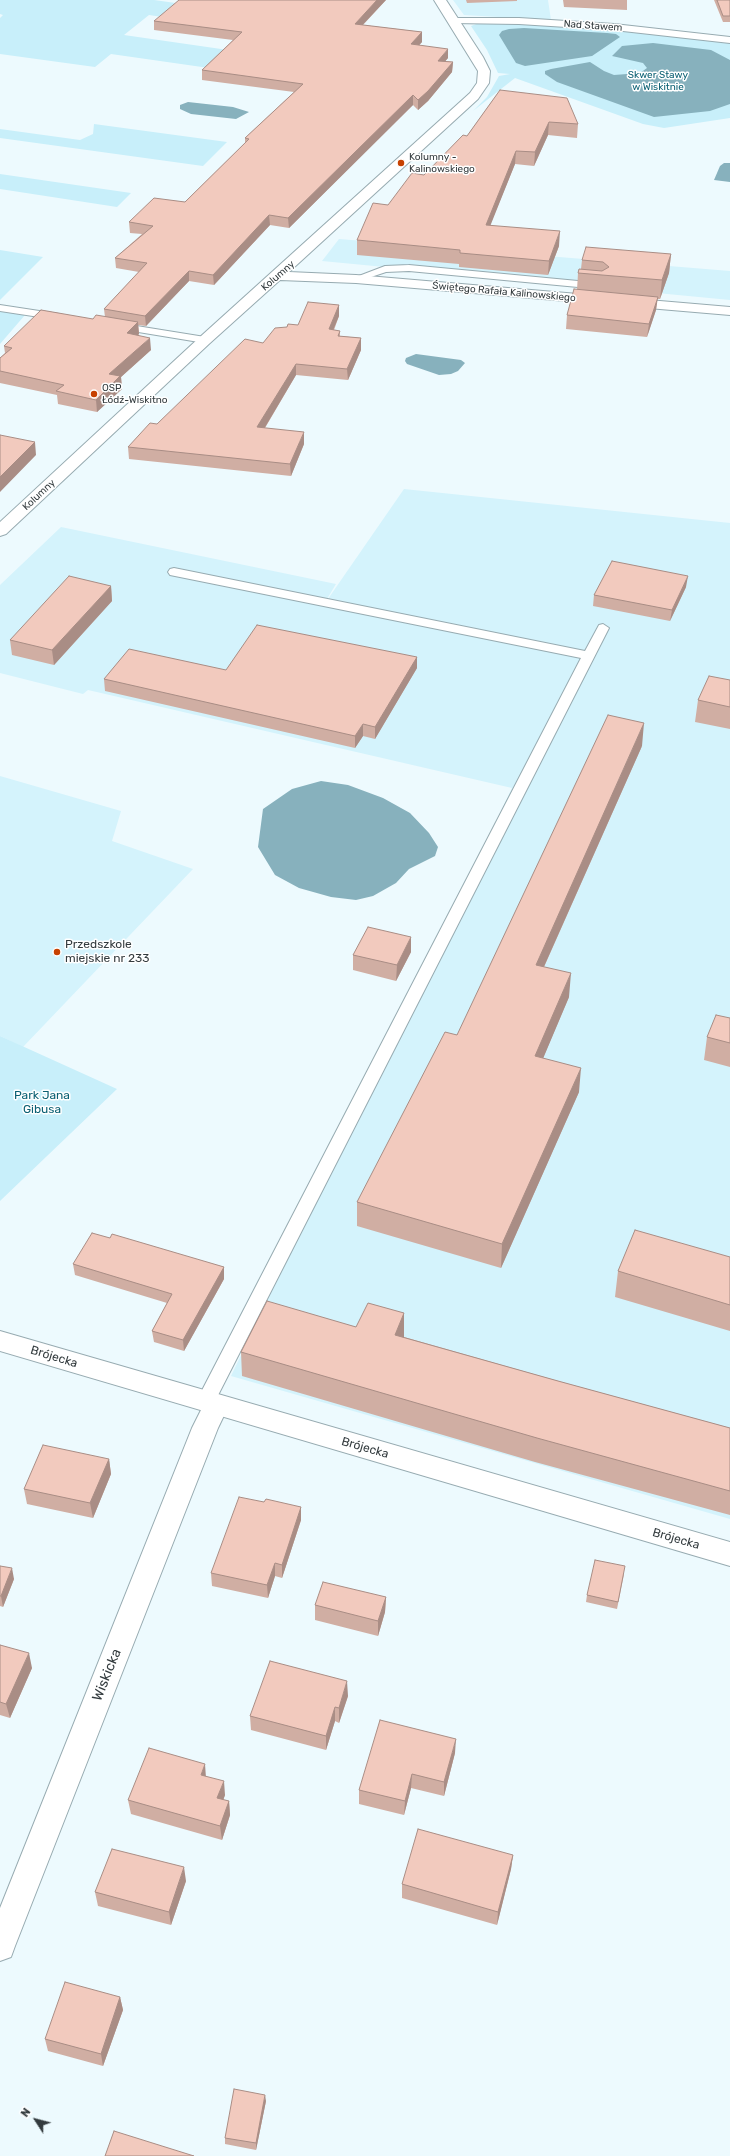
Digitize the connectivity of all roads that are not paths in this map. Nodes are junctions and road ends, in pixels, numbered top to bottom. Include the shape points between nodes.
1 (440, 0) edge
2 (455, 22) junction
3 (730, 40) edge
4 (277, 276) junction
5 (356, 279) junction
6 (601, 286) edge
7 (0, 308) edge
8 (730, 311) edge
9 (69, 318) edge
10 (107, 324) edge
11 (205, 340) junction
12 (0, 531) edge
13 (174, 572) dead end
14 (603, 628) dead end
15 (588, 656) junction
16 (0, 1341) edge
17 (210, 1403) junction
18 (730, 1554) edge
19 (0, 1946) edge

1 - 2 street, Kolumny
2 - 3 street, Nad Stawem via 519,21 614,27
2 - 4 street, Kolumny via 484,71 484,79 479,89 467,103
4 - 5 street, Świętego Rafała Kalinowskiego
4 - 11 street, Kolumny
5 - 6 lane via 384,269 409,268
5 - 8 street, Świętego Rafała Kalinowskiego
7 - 9 lane
10 - 11 lane
11 - 12 street, Kolumny
13 - 15 lane
14 - 15 lane
15 - 17 lane
16 - 17 street, Brójecka
17 - 18 street, Brójecka
17 - 19 street, Wiskicka via 199,1442

